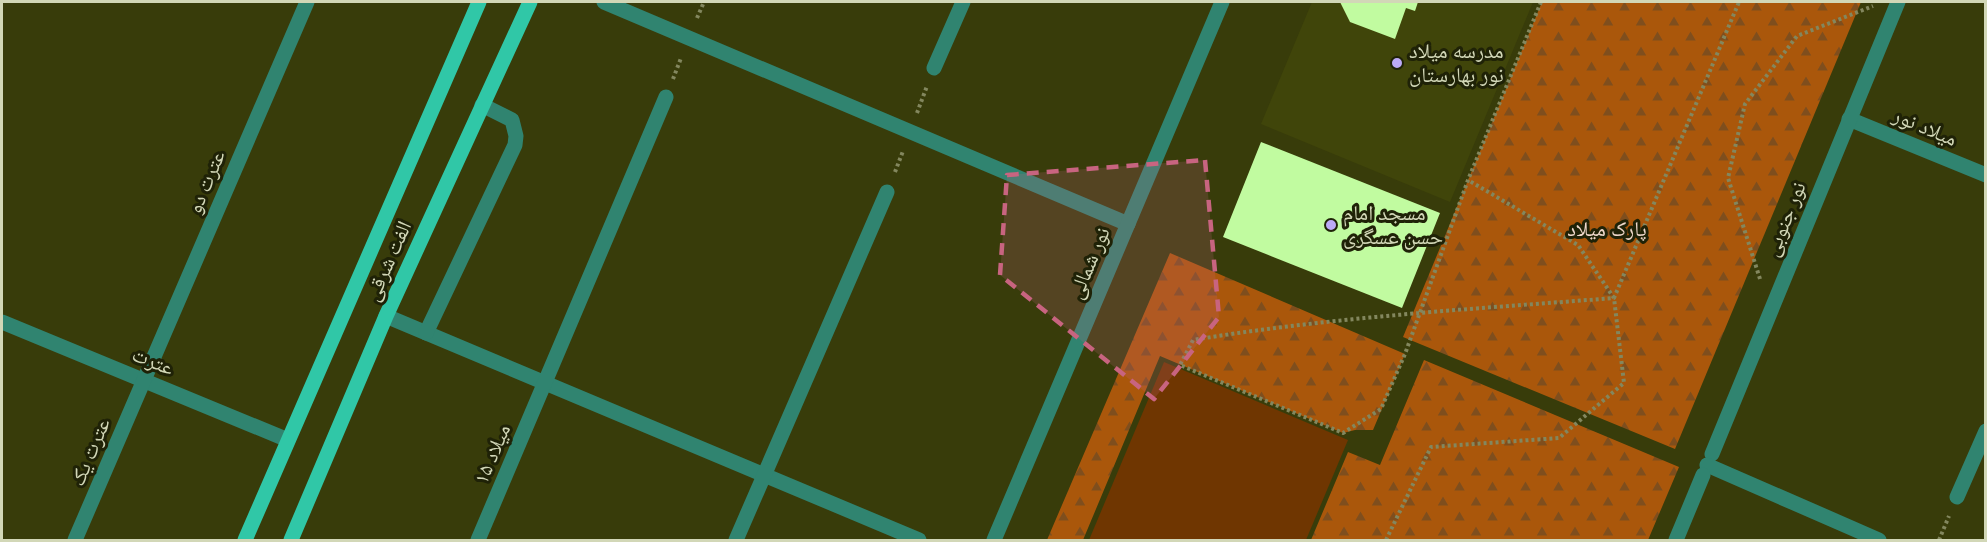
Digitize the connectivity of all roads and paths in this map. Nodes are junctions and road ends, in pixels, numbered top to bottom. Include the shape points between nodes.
1 (307, 2) edge
2 (479, 2) edge
3 (530, 2) edge
4 (604, 2) edge
5 (963, 2) edge
6 (1222, 2) edge
7 (1541, 2) edge
8 (1739, 2) edge
9 (1898, 2) edge
10 (1874, 6) dead end
11 (934, 68) dead end
12 (666, 97) dead end
13 (482, 105) junction
14 (1849, 118) junction
15 (1986, 175) edge
16 (1468, 180) junction
17 (887, 192) dead end
18 (1128, 224) junction
19 (1614, 298) junction
20 (1770, 312) junction
21 (386, 316) junction
22 (2, 322) edge
23 (426, 333) junction
24 (143, 380) junction
25 (544, 384) junction
26 (1986, 431) edge
27 (288, 440) junction
28 (1707, 464) junction
29 (763, 476) junction
30 (1957, 497) dead end
31 (75, 540) edge
32 (244, 540) edge
33 (291, 540) edge
34 (478, 540) edge
35 (736, 540) edge
36 (919, 540) edge
37 (994, 540) edge
38 (1386, 540) edge
39 (1676, 540) edge
40 (1879, 540) edge

1 - 24 street, عترت دو
2 - 27 main road, الفت شرقی
3 - 13 main road, الفت شرقی
4 - 18 street
5 - 11 street
6 - 18 street, نور شمالی
7 - 16 path
8 - 19 path
9 - 14 street, نور جنوبی
10 - 20 path via 1797,36 1745,104 1728,178
12 - 25 street, میلاد ۱۵
13 - 21 main road, الفت شرقی
13 - 23 street via 512,120 515,145
14 - 15 street, میلاد نور
14 - 20 street, نور جنوبی
16 - 19 path via 1578,245
16 - 19 path via 1436,267 1421,310 1417,321 1405,354 1382,409 1343,433 1180,364 1193,340 1253,330 1334,322 1404,316 1415,315 1427,314 1450,312 1473,309
17 - 29 street
18 - 37 street, نور شمالی
19 - 38 path via 1624,383 1558,438 1431,447
20 - 28 street, نور جنوبی
21 - 23 street
21 - 33 main road, الفت شرقی
22 - 24 street, عترت
23 - 25 street
24 - 27 street, عترت
24 - 31 street, عترت یک
25 - 29 street
25 - 34 street, میلاد ۱۵
26 - 30 street
27 - 32 main road, الفت شرقی
28 - 39 street, نور جنوبی
28 - 40 street
29 - 35 street
29 - 36 street

